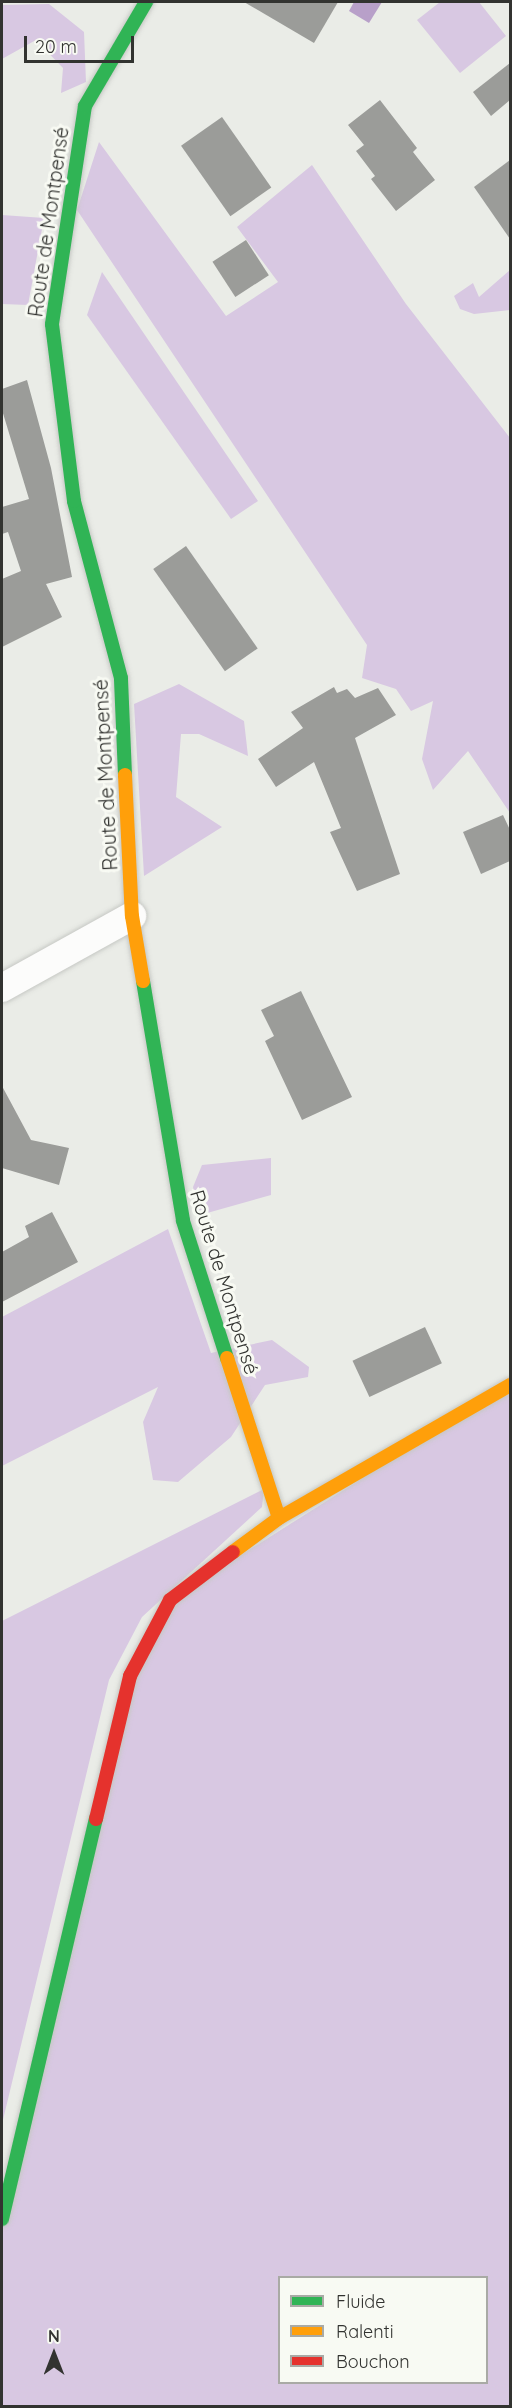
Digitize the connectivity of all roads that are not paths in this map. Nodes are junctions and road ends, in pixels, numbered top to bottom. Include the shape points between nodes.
1 (146, 2) edge
2 (132, 916) junction
3 (2, 988) edge
4 (510, 1385) edge
5 (279, 1518) junction
6 (2, 2219) edge

1 - 2 street, Route de Montpensé via 85,106 52,324 74,501 121,678
2 - 3 street
2 - 5 street, Route de Montpensé via 183,1221
4 - 5 street
5 - 6 street via 170,1600 130,1676

